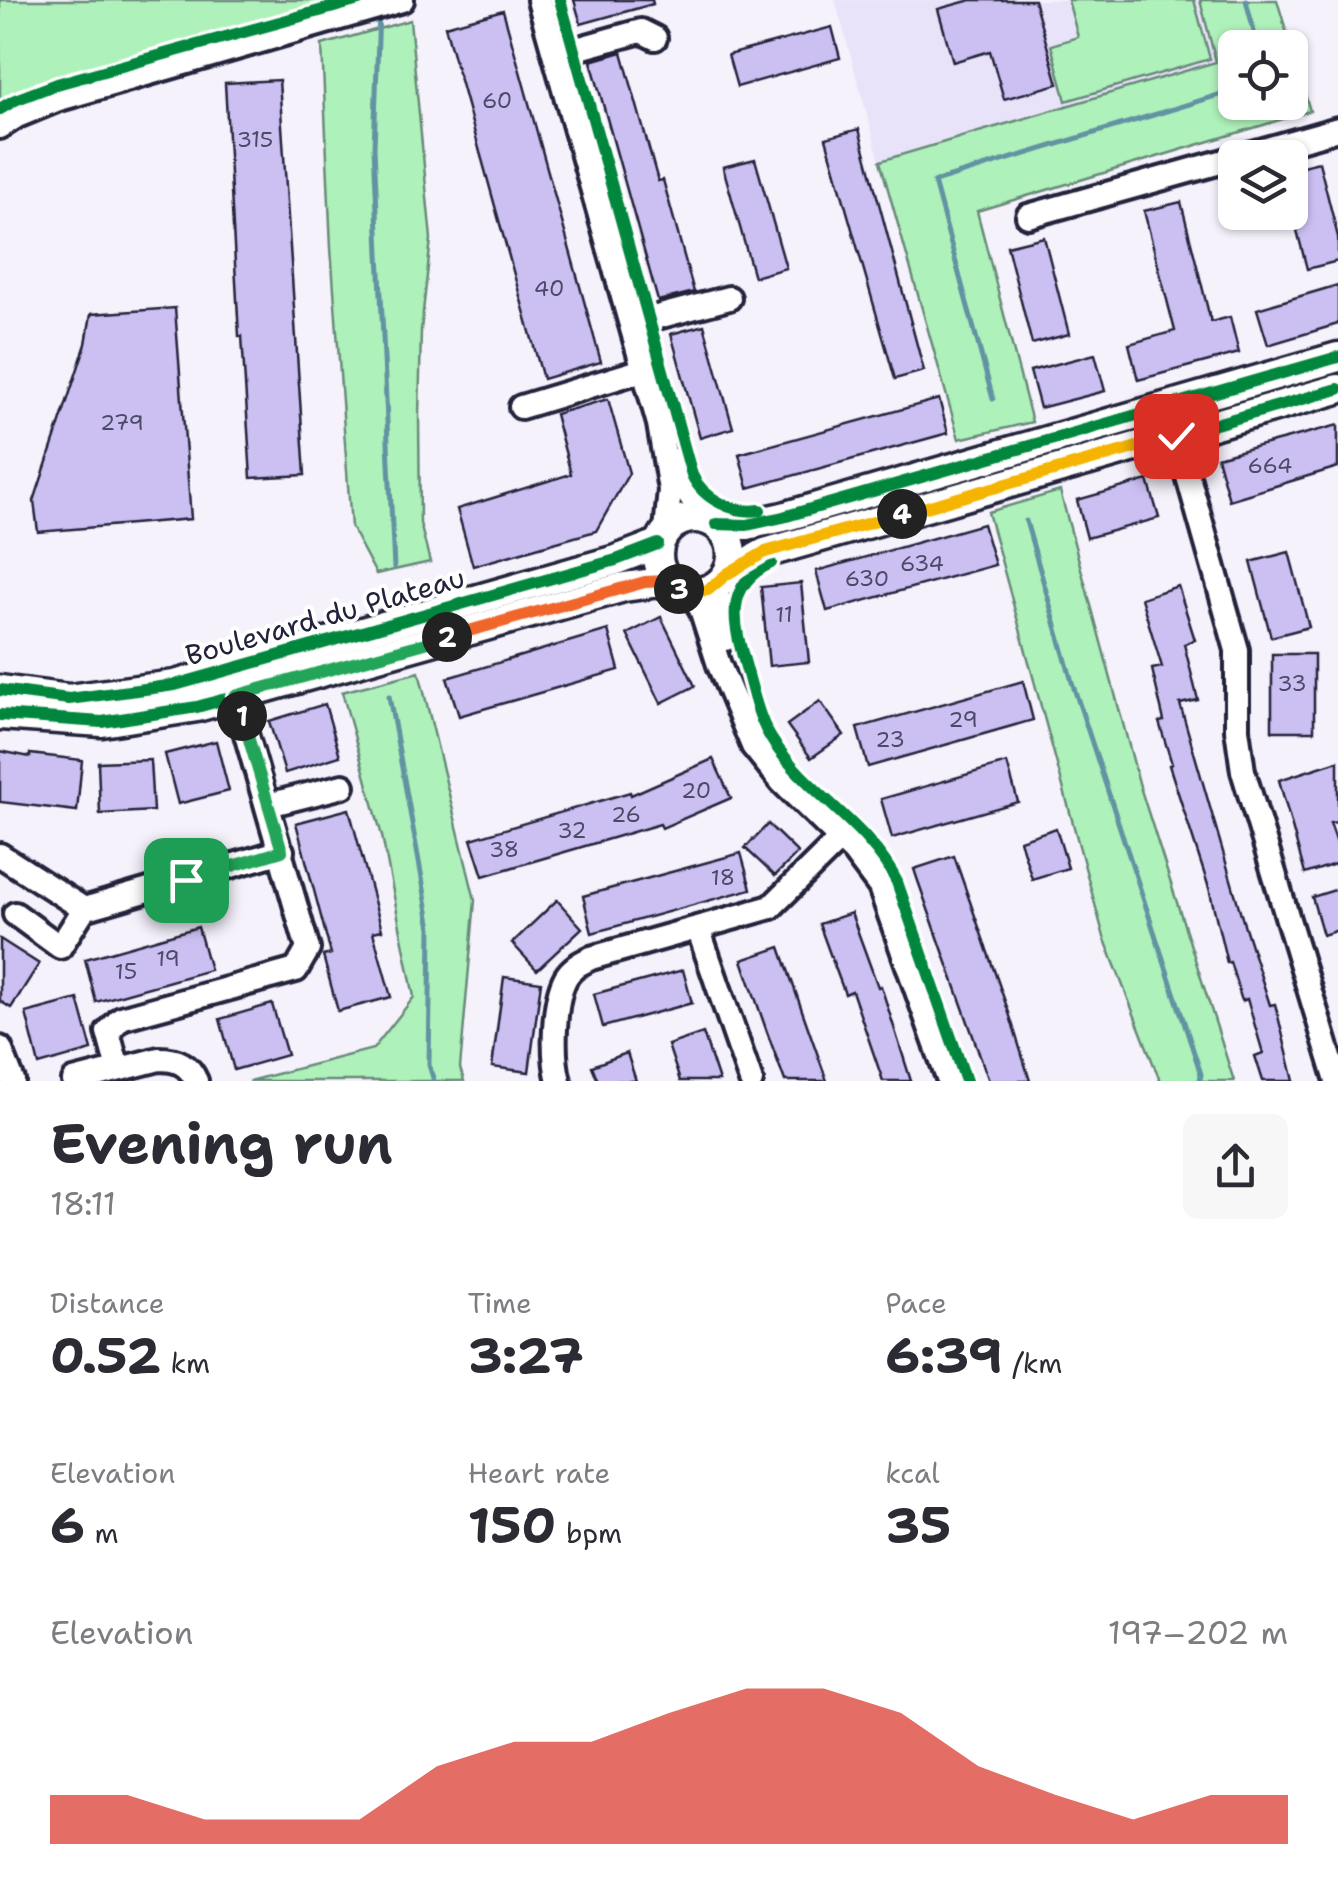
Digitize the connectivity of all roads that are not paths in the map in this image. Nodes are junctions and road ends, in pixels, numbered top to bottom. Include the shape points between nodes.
1 (402, 0) edge
2 (539, 0) edge
3 (655, 38) dead end
4 (555, 55) junction
5 (0, 127) edge
6 (1338, 128) edge
7 (1297, 140) edge
8 (1218, 163) edge
9 (1028, 216) dead end
10 (729, 298) dead end
11 (630, 324) junction
12 (1338, 358) edge
13 (643, 370) junction
14 (1338, 389) edge
15 (520, 406) dead end
16 (1168, 406) junction
17 (658, 424) junction
18 (1176, 436) junction
19 (710, 521) junction
20 (662, 537) junction
21 (700, 583) junction
22 (0, 690) edge
23 (235, 696) junction
24 (0, 716) edge
25 (343, 786) dead end
26 (268, 805) junction
27 (840, 839) junction
28 (282, 851) junction
29 (0, 855) edge
30 (84, 909) junction
31 (15, 914) dead end
32 (698, 928) junction
33 (1331, 1035) edge
34 (0, 1048) edge
35 (118, 1068) junction
36 (13, 1081) edge
37 (74, 1081) edge
38 (196, 1081) edge
39 (559, 1081) edge
40 (751, 1081) edge
41 (949, 1081) edge
42 (1336, 1081) edge

1 - 5 street via 56,100
2 - 4 street
3 - 4 street via 641,31
4 - 11 street
6 - 7 street
8 - 9 street
10 - 11 street
11 - 13 street
12 - 16 main road
13 - 15 street
13 - 17 street
14 - 18 main road, Boulevard du Plateau
16 - 18 street
16 - 19 main road via 783,517 748,525
17 - 19 street via 684,486
17 - 20 street via 670,490
18 - 21 main road, Boulevard du Plateau via 765,552
18 - 33 street via 1237,650 1243,771
19 - 20 main road via 690,517
19 - 21 main road via 732,547
20 - 21 main road via 660,570
20 - 22 main road, Boulevard du Plateau via 616,560 175,685 69,699
21 - 23 main road, Boulevard du Plateau via 624,587
21 - 27 street via 718,666 746,731 765,763
23 - 24 main road, Boulevard du Plateau via 102,722
23 - 26 street
25 - 26 street
26 - 28 street
27 - 32 street via 776,904
27 - 41 street via 880,887
28 - 30 street
28 - 35 street via 308,949 296,970 121,1018 108,1032
29 - 30 street
30 - 31 street via 60,946
32 - 39 street via 576,965 561,993 554,1055
32 - 40 street
33 - 42 street
34 - 36 street
35 - 37 street
35 - 38 street via 172,1059

